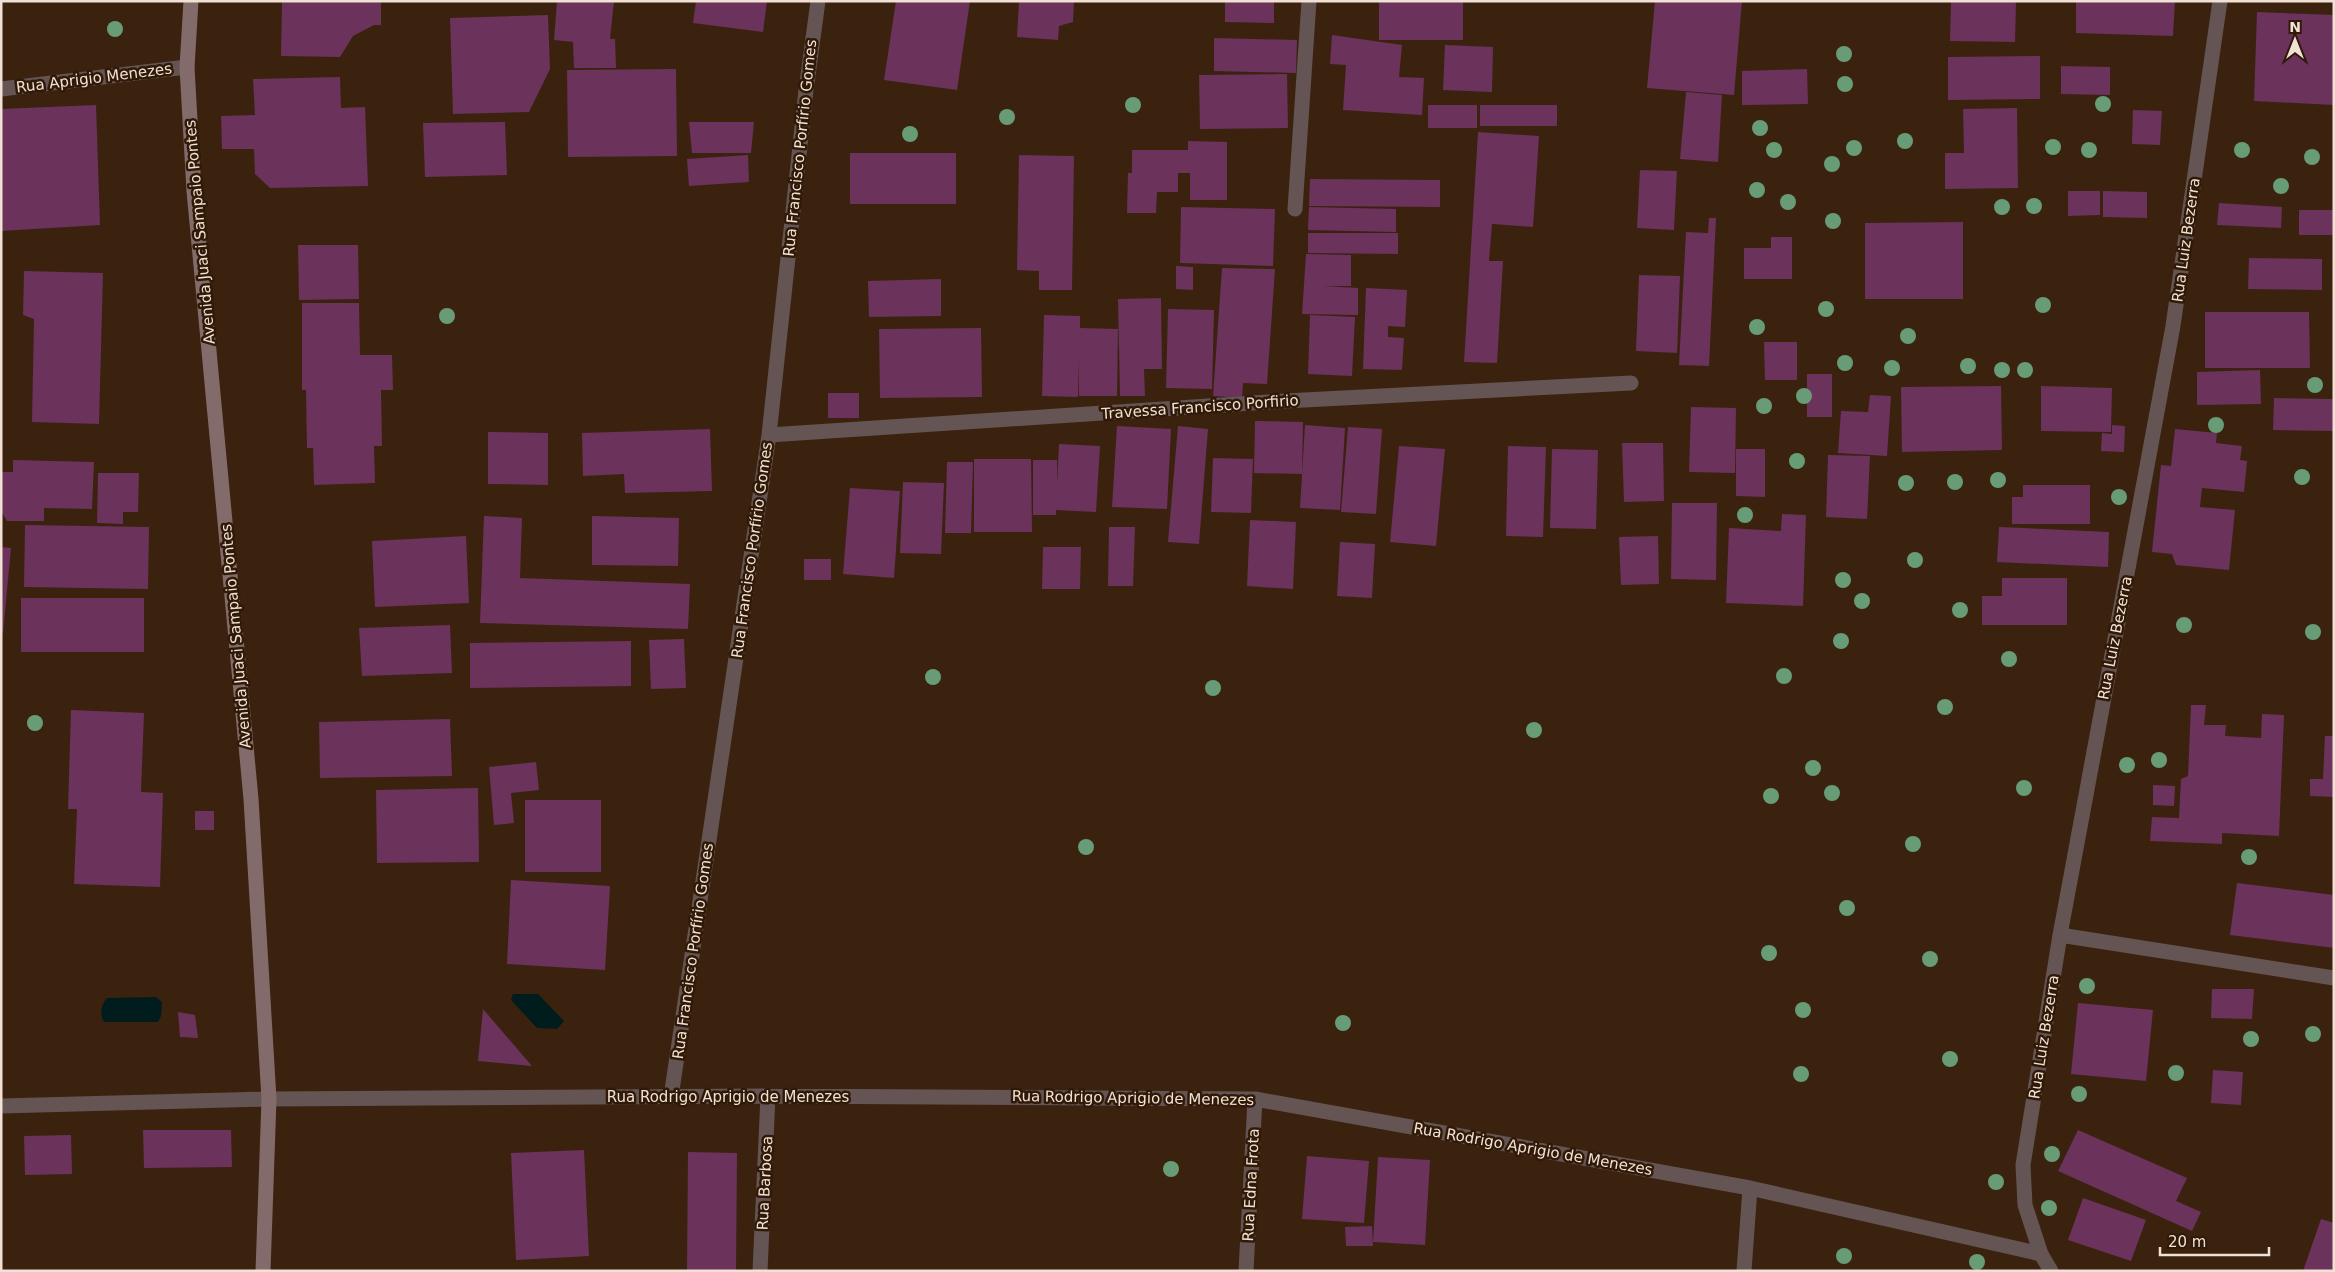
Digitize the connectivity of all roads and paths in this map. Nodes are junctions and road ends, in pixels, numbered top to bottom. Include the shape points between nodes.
1 (191, 1) edge
2 (818, 1) edge
3 (1309, 1) edge
4 (2220, 1) edge
5 (187, 67) junction
6 (1, 89) edge
7 (1295, 209) dead end
8 (1631, 383) dead end
9 (769, 435) junction
10 (2060, 935) junction
11 (2334, 978) edge
12 (768, 1096) junction
13 (671, 1097) junction
14 (1255, 1098) junction
15 (269, 1099) junction
16 (1, 1106) edge
17 (1750, 1188) junction
18 (2041, 1254) junction
19 (263, 1271) edge
20 (760, 1271) edge
21 (1246, 1271) edge
22 (1744, 1271) edge
23 (2051, 1271) edge

1 - 5 main road, Avenida Juaci Sampaio Pontes
2 - 9 street, Rua Francisco Porfírio Gomes
3 - 7 street
4 - 10 street, Rua Luiz Bezerra via 2173,326
5 - 6 street, Rua Aprigio Menezes
5 - 15 main road, Avenida Juaci Sampaio Pontes via 194,191 251,798
8 - 9 street, Travessa Francisco Porfirio via 1285,401
9 - 13 street, Rua Francisco Porfírio Gomes
10 - 11 street
10 - 18 street, Rua Luiz Bezerra via 2023,1165 2025,1205
12 - 13 street, Rua Rodrigo Aprigio de Menezes
12 - 14 street, Rua Rodrigo Aprigio de Menezes
12 - 20 street, Rua Barbosa
13 - 15 street, Rua Rodrigo Aprigio de Menezes
14 - 17 street, Rua Rodrigo Aprigio de Menezes
14 - 21 street, Rua Edna Frota
15 - 16 street, Rua Rodrigo Aprigio de Menezes
15 - 19 main road, Avenida Juaci Sampaio Pontes
17 - 18 street, Rua Rodrigo Aprigio de Menezes
17 - 22 street
18 - 23 street, Rua Luiz Bezerra

